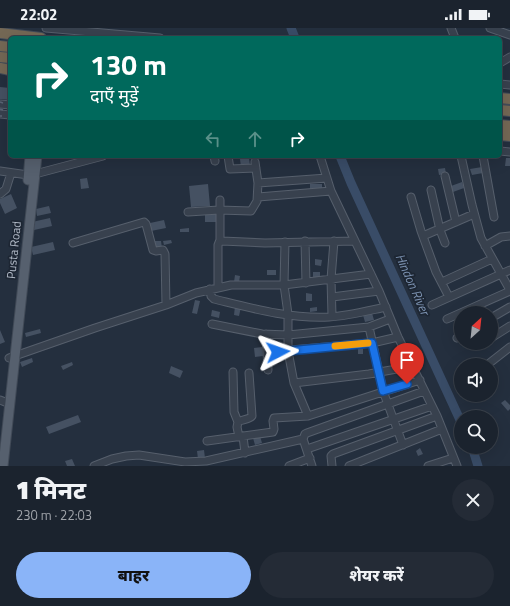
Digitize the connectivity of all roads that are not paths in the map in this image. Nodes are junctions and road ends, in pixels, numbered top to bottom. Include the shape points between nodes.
1 (46, 28) edge
2 (490, 28) edge
3 (0, 33) edge
4 (25, 36) edge
5 (137, 36) edge
6 (510, 36) edge
7 (30, 158) edge
8 (36, 158) edge
9 (95, 158) edge
10 (228, 158) edge
11 (321, 158) edge
12 (461, 158) edge
13 (483, 158) edge
14 (0, 171) edge
15 (11, 172) junction
16 (32, 174) junction
17 (446, 176) dead end
18 (327, 178) junction
19 (258, 183) junction
20 (431, 190) dead end
21 (332, 191) junction
22 (0, 194) edge
23 (258, 197) junction
24 (411, 197) dead end
25 (220, 200) dead end
26 (219, 210) junction
27 (188, 212) dead end
28 (474, 214) junction
29 (494, 217) dead end
30 (456, 222) junction
31 (440, 230) junction
32 (423, 236) junction
33 (510, 236) edge
34 (220, 240) junction
35 (305, 241) junction
36 (334, 241) junction
37 (355, 241) junction
38 (285, 242) junction
39 (73, 243) dead end
40 (444, 243) dead end
41 (485, 246) junction
42 (492, 259) junction
43 (510, 270) edge
44 (371, 274) junction
45 (500, 274) junction
46 (331, 279) junction
47 (442, 282) junction
48 (306, 283) junction
49 (284, 285) junction
50 (218, 287) junction
51 (210, 289) junction
52 (510, 290) edge
53 (379, 291) junction
54 (332, 297) junction
55 (450, 297) junction
56 (166, 305) junction
57 (432, 305) dead end
58 (386, 307) junction
59 (510, 307) edge
60 (288, 314) junction
61 (498, 314) edge
62 (332, 316) junction
63 (390, 319) junction
64 (448, 319) dead end
65 (212, 324) dead end
66 (510, 326) edge
67 (369, 327) junction
68 (266, 334) junction
69 (498, 334) edge
70 (288, 335) junction
71 (398, 337) junction
72 (372, 343) junction
73 (510, 347) edge
74 (288, 351) junction
75 (267, 352) junction
76 (12, 358) junction
77 (496, 358) edge
78 (413, 366) junction
79 (268, 370) dead end
80 (233, 372) dead end
81 (378, 372) junction
82 (249, 373) dead end
83 (420, 380) junction
84 (294, 383) junction
85 (383, 391) junction
86 (424, 391) junction
87 (3, 401) edge
88 (389, 405) junction
89 (432, 406) junction
90 (308, 416) junction
91 (436, 416) junction
92 (394, 420) junction
93 (238, 422) junction
94 (442, 429) junction
95 (398, 431) junction
96 (241, 436) junction
97 (303, 439) junction
98 (207, 441) dead end
99 (404, 445) junction
100 (307, 449) junction
101 (0, 452) edge
102 (245, 453) junction
103 (310, 458) junction
104 (453, 458) junction
105 (3, 466) edge
106 (94, 466) edge
107 (289, 466) edge
108 (312, 466) edge
109 (332, 466) edge
110 (349, 466) edge
111 (428, 466) edge
112 (457, 466) edge

1 - 5 street
2 - 6 street
3 - 4 highway
7 - 16 main road, Pusta Road
8 - 16 main road, Pusta Road
9 - 16 street
10 - 19 street via 230,169 255,165
11 - 18 street
12 - 28 street
13 - 29 street
14 - 15 street
15 - 16 street
15 - 22 street via 6,189
16 - 76 main road, Pusta Road
17 - 30 street
18 - 19 street
18 - 21 street
19 - 23 street
20 - 31 street
21 - 23 street
21 - 37 street
23 - 26 street via 251,211
24 - 32 street
25 - 26 street
26 - 27 street
26 - 34 street
28 - 30 street
28 - 41 street
30 - 31 street
31 - 32 street
31 - 40 street
32 - 47 street
33 - 41 street via 501,237
34 - 38 street
34 - 50 street
35 - 36 street
35 - 38 street
35 - 48 street
36 - 37 street
36 - 46 street
37 - 44 street
38 - 49 street
39 - 56 street via 140,222 145,223 153,250 163,250 165,254
41 - 42 street
42 - 45 street
42 - 47 street
43 - 45 street
44 - 46 street
44 - 53 street
45 - 52 street
45 - 55 street
46 - 48 street
46 - 54 street
47 - 55 street
48 - 49 street
49 - 50 street via 231,284
49 - 60 street
50 - 51 street
51 - 56 street
51 - 60 street via 214,299
52 - 64 street
53 - 54 street
53 - 58 street
54 - 62 street
55 - 57 street
56 - 76 street
58 - 62 street
58 - 63 street
59 - 61 street
60 - 62 street
60 - 70 street
63 - 67 street
63 - 71 street
65 - 68 street
66 - 69 street
67 - 70 street
67 - 72 street
68 - 70 street
68 - 75 street
70 - 74 street
71 - 72 street
71 - 78 street
72 - 74 street
72 - 81 street
73 - 77 street
74 - 75 street
74 - 84 street
75 - 79 street
76 - 87 main road, Pusta Road
76 - 105 main road, Pusta Road
78 - 81 street
78 - 83 street
80 - 93 street via 234,412
81 - 84 street
81 - 85 street
82 - 93 street via 252,416
83 - 85 street
83 - 86 street
84 - 90 street
85 - 88 street
85 - 90 street
86 - 88 street
86 - 89 street
87 - 101 main road, Pusta Road
88 - 92 street
88 - 97 street via 307,433
89 - 91 street
89 - 92 street
90 - 96 street via 274,418 273,432
91 - 94 street
91 - 95 street
92 - 95 street
92 - 100 street
93 - 96 street
94 - 99 street
94 - 104 street
95 - 99 street
95 - 109 street via 333,454
96 - 98 street
96 - 102 street
97 - 100 street
97 - 102 street
99 - 110 street
100 - 103 street
102 - 106 street via 192,462 153,456 126,456
103 - 107 street
103 - 108 street
104 - 111 street
104 - 112 street

